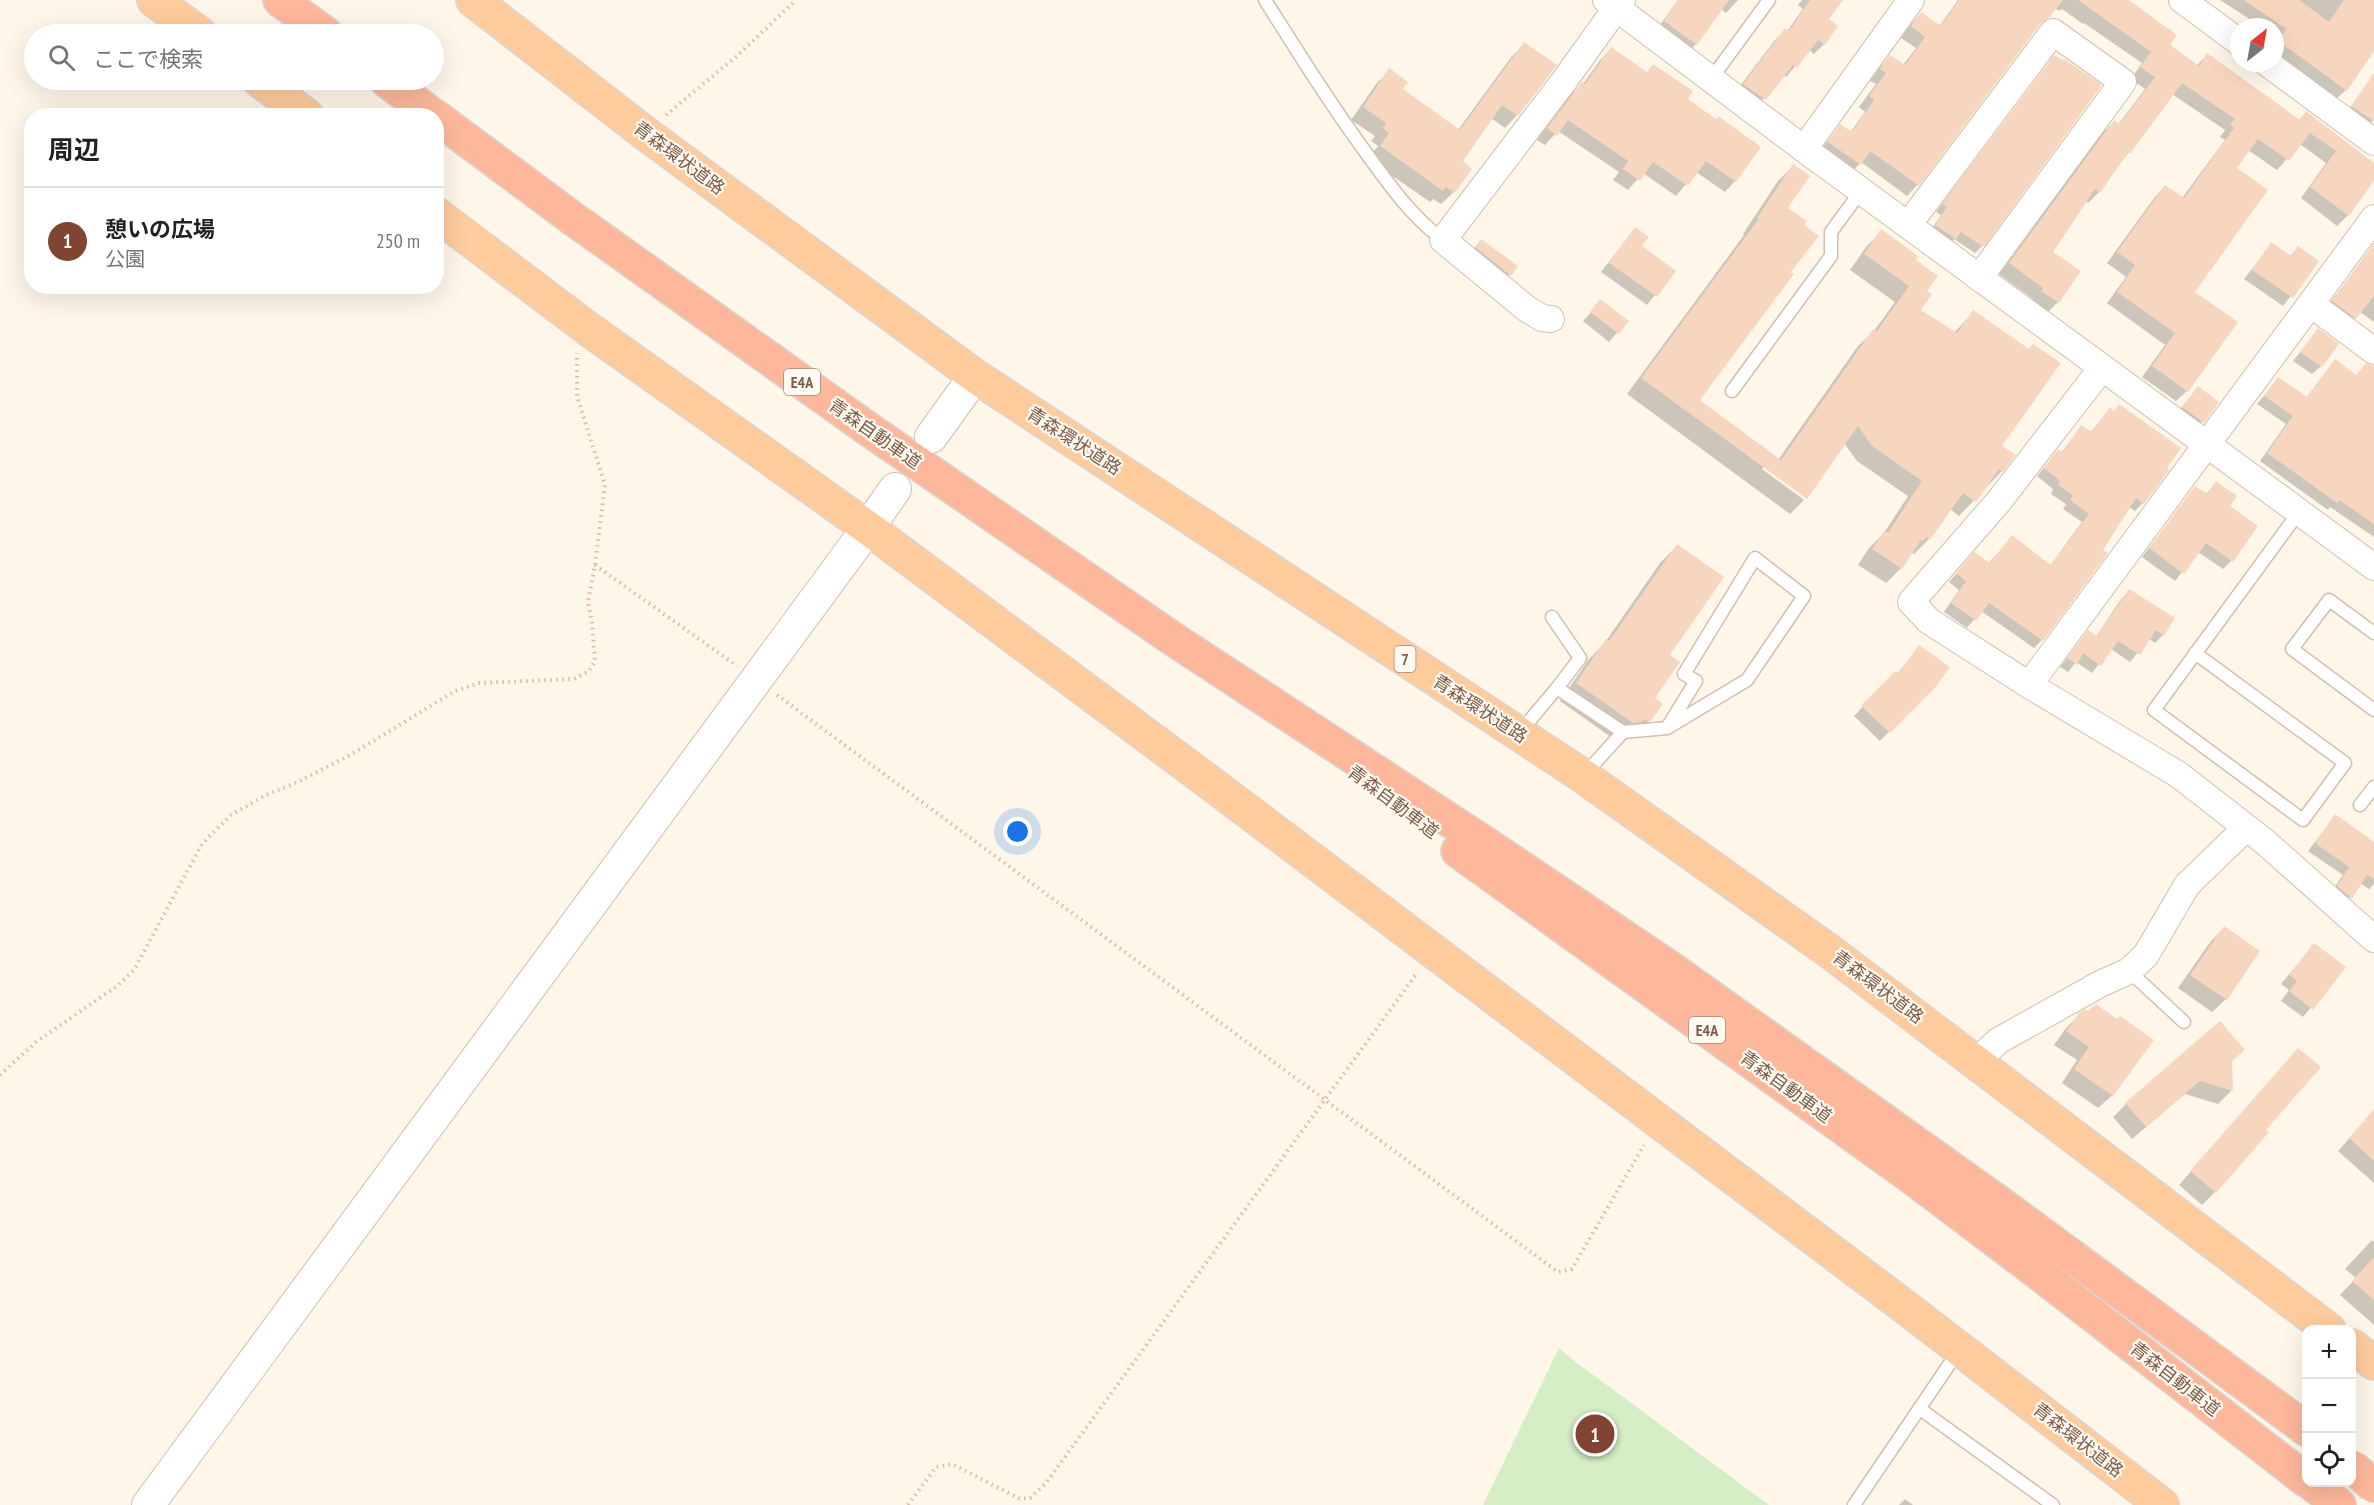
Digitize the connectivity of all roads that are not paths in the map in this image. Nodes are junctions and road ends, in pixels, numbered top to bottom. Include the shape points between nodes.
1 (154, 0) edge
2 (280, 0) edge
3 (473, 0) edge
4 (1265, 0) edge
5 (1769, 0) edge
6 (1911, 0) edge
7 (2182, 0) edge
8 (1615, 2) edge
9 (186, 24) edge
10 (312, 24) edge
11 (2230, 35) edge
12 (2279, 72) edge
13 (1711, 79) junction
14 (272, 90) edge
15 (400, 90) edge
16 (296, 108) edge
17 (424, 108) edge
18 (444, 123) edge
19 (2374, 142) edge
20 (1804, 149) junction
21 (1861, 191) junction
22 (2374, 218) edge
23 (444, 220) edge
24 (1908, 225) junction
25 (1443, 240) junction
26 (1979, 278) junction
27 (2311, 304) junction
28 (1551, 319) dead end
29 (2374, 351) edge
30 (2102, 368) junction
31 (975, 376) junction
32 (1732, 391) dead end
33 (931, 437) dead end
34 (2206, 445) junction
35 (895, 489) dead end
36 (2299, 512) junction
37 (868, 528) junction
38 (2374, 567) edge
39 (1551, 617) dead end
40 (2374, 633) edge
41 (1173, 639) junction
42 (2195, 653) junction
43 (2029, 685) junction
44 (1557, 688) junction
45 (2374, 710) edge
46 (1667, 728) junction
47 (1623, 732) junction
48 (1518, 734) junction
49 (1583, 776) junction
50 (2374, 787) edge
51 (2360, 805) dead end
52 (2246, 828) junction
53 (2374, 939) edge
54 (2129, 971) junction
55 (2184, 1022) dead end
56 (1977, 1061) junction
57 (2324, 1325) edge
58 (1959, 1349) junction
59 (2356, 1349) edge
60 (2374, 1364) edge
61 (1920, 1409) junction
62 (2300, 1423) edge
63 (2356, 1463) edge
64 (2356, 1470) edge
65 (2374, 1476) edge
66 (2374, 1486) edge
67 (2323, 1493) edge
68 (148, 1505) edge
69 (1854, 1505) edge
70 (2053, 1505) edge
71 (2162, 1505) edge

1 - 9 highway
2 - 10 highway
3 - 31 highway, 青森環状道路 / 7 via 646,134
4 - 25 lane via 1324,95 1400,200
5 - 13 lane
6 - 20 street
7 - 11 street
8 - 13 street
8 - 25 street via 1564,81
12 - 19 street
13 - 20 street
14 - 16 highway
15 - 17 highway, 青森自動車道 / E4A
18 - 41 highway, 青森自動車道 / E4A via 871,431
20 - 21 street
21 - 24 street
21 - 32 lane via 1831,232 1831,256
22 - 27 street
23 - 37 highway, 青森環状道路 via 587,328
24 - 26 street
24 - 26 street via 2053,32 2123,82
25 - 28 street via 1527,309
26 - 30 street
27 - 29 street
27 - 34 street
30 - 34 street
30 - 43 street via 1999,501 1911,602 1929,621
31 - 33 street
31 - 48 highway, 青森環状道路 / 7
34 - 36 street
34 - 43 street
35 - 37 street
36 - 38 street
36 - 42 lane
37 - 58 highway, 青森環状道路
37 - 68 street
39 - 44 lane via 1580,658
40 - 45 lane via 2329,600 2292,649
41 - 62 highway, 青森自動車道 / E4A via 1673,970
41 - 67 highway, 青森自動車道 / E4A via 1478,865 1910,1176
42 - 42 lane via 2154,710 2303,820 2345,763
43 - 52 street via 2179,776
44 - 47 lane
44 - 48 lane
46 - 46 lane via 1747,680 1804,596 1755,558 1684,674 1696,681
46 - 47 lane
47 - 49 lane
48 - 49 highway, 青森環状道路 / 7
49 - 56 highway, 青森環状道路 / 7
50 - 51 lane
52 - 53 street
52 - 54 street via 2187,885 2146,954
54 - 55 lane
54 - 56 street via 1998,1041
56 - 57 highway, 青森環状道路 / 7
58 - 61 lane
58 - 71 highway, 青森環状道路
59 - 60 highway
61 - 69 lane
61 - 70 lane
63 - 65 highway
64 - 66 highway, bridge

